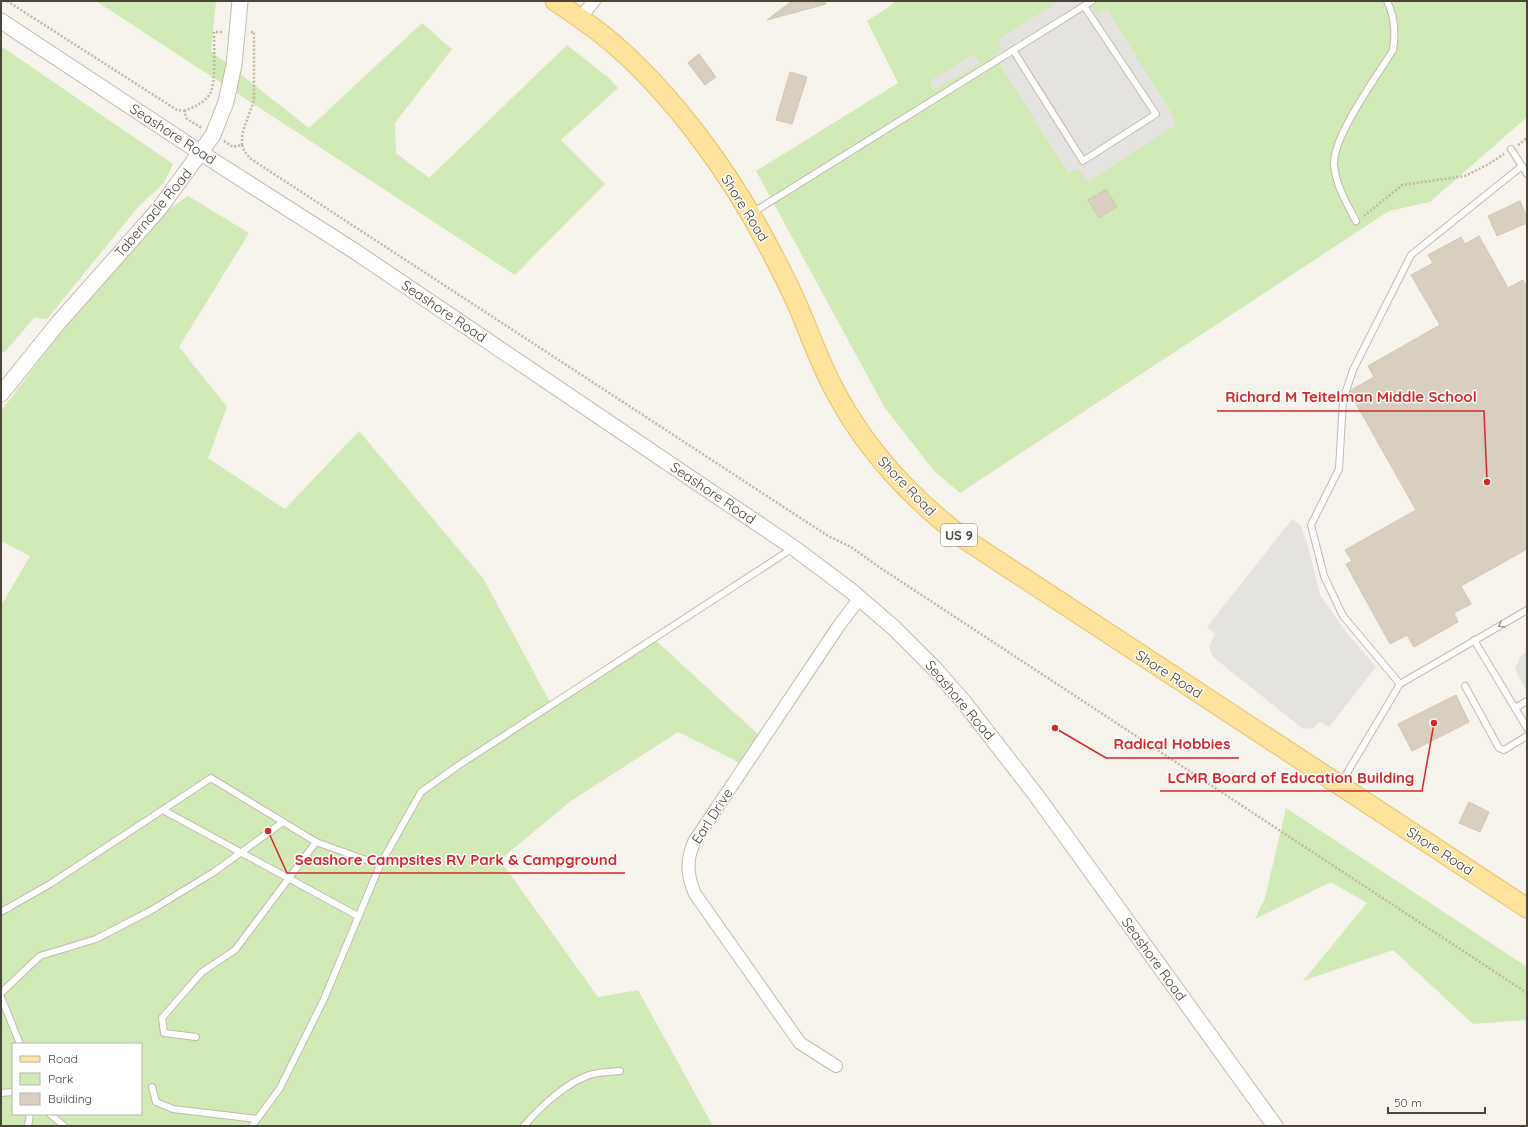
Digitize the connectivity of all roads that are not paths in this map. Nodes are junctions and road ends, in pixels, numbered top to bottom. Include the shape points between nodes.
1 (240, 1) edge
2 (555, 1) edge
3 (594, 1) edge
4 (1092, 1) edge
5 (1387, 1) edge
6 (1084, 6) junction
7 (580, 18) junction
8 (1, 21) edge
9 (1013, 50) junction
10 (1511, 149) road end
11 (201, 153) junction
12 (1522, 166) junction
13 (1527, 174) edge
14 (750, 214) junction
15 (1356, 221) road end
16 (1, 394) edge
17 (794, 548) junction
18 (860, 598) junction
19 (1527, 610) edge
20 (1474, 640) junction
21 (1400, 684) junction
22 (1465, 686) dead end
23 (1527, 701) edge
24 (1515, 708) junction
25 (1527, 728) edge
26 (1527, 736) edge
27 (1339, 785) junction
28 (163, 810) junction
29 (283, 822) junction
30 (316, 842) junction
31 (242, 852) junction
32 (380, 865) junction
33 (288, 879) junction
34 (1527, 908) edge
35 (1, 912) edge
36 (358, 916) junction
37 (1, 993) edge
38 (1, 997) edge
39 (196, 1037) dead end
40 (20, 1043) edge
41 (836, 1066) dead end
42 (620, 1071) dead end
43 (152, 1087) dead end
44 (12, 1092) edge
45 (1, 1093) edge
46 (30, 1115) edge
47 (51, 1115) edge
48 (257, 1119) junction
49 (28, 1126) edge
50 (64, 1126) edge
51 (252, 1126) edge
52 (524, 1126) edge
53 (1275, 1126) edge

1 - 11 street, Tabernacle Road via 234,65 226,102 213,135
2 - 7 main road, Shore Road / US 9
3 - 7 street
4 - 6 lane
5 - 15 lane via 1393,14 1393,50 1338,143 1334,164 1342,195
6 - 9 lane
6 - 9 lane via 1156,114 1083,161
7 - 14 main road, Shore Road / US 9 via 616,46 655,85 710,153
8 - 11 street, Seashore Road
9 - 14 lane
10 - 12 lane
11 - 16 street, Tabernacle Road via 159,209 59,322
11 - 17 street, Seashore Road via 356,252
12 - 13 lane
12 - 21 lane via 1410,255 1353,370 1343,400 1339,469 1311,525 1324,576 1343,616
14 - 27 main road, Shore Road / US 9 via 784,277 822,365 856,426 879,458 921,503 966,540
17 - 18 street, Seashore Road
17 - 32 lane via 459,764 421,792
18 - 41 street, Earl Drive via 694,842 688,868 695,894 800,1043
18 - 53 street, Seashore Road via 935,669 1004,753
19 -> 20 lane
20 - 21 lane
20 - 24 lane
21 - 27 lane
22 - 26 lane via 1499,748 1504,750
23 - 24 lane
24 - 25 lane
27 - 34 main road, Shore Road / US 9
28 - 29 lane via 211,778
28 - 31 lane
28 - 35 lane via 50,884
29 - 30 lane
29 - 31 lane
30 - 32 lane
30 - 33 lane
31 - 33 lane
31 - 37 lane via 150,911 96,939 40,956
32 - 36 lane
33 - 36 lane
33 - 39 lane via 235,950 202,972 162,1018 164,1033
36 - 48 lane via 324,999 280,1088
38 - 40 lane
42 - 52 lane via 592,1074 574,1083 535,1112
43 - 48 lane via 156,1102 173,1109
44 - 45 lane
46 - 49 lane
47 - 50 lane
48 - 51 lane

